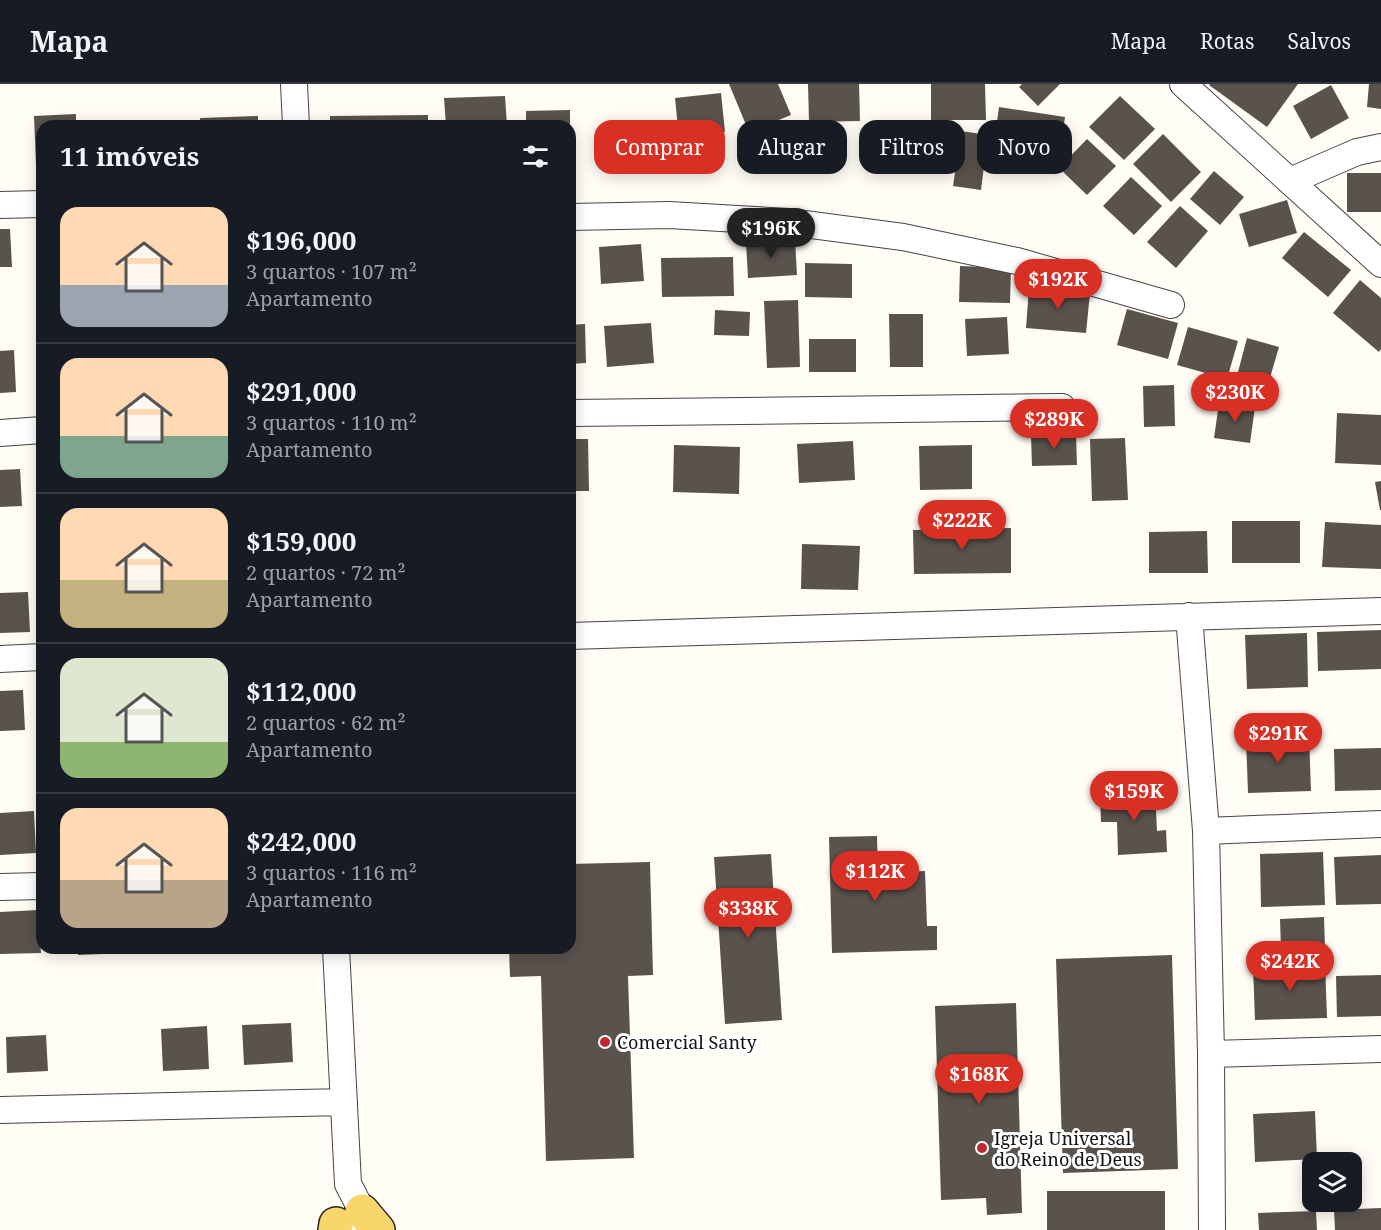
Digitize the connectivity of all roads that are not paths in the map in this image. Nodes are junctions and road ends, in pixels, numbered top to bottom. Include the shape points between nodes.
1 (294, 84) edge
2 (1183, 84) edge
3 (296, 120) edge
4 (1381, 147) edge
5 (1290, 181) junction
6 (36, 204) edge
7 (0, 205) edge
8 (576, 217) edge
9 (1381, 264) edge
10 (1171, 305) dead end
11 (1062, 407) dead end
12 (576, 413) edge
13 (36, 430) edge
14 (0, 433) edge
15 (1381, 610) edge
16 (1189, 616) junction
17 (576, 636) edge
18 (36, 657) edge
19 (0, 659) edge
20 (1381, 824) edge
21 (1206, 831) junction
22 (36, 886) edge
23 (0, 887) edge
24 (336, 954) edge
25 (1381, 1049) edge
26 (1211, 1054) junction
27 (344, 1102) junction
28 (0, 1110) edge
29 (351, 1220) edge
30 (1212, 1230) edge

1 - 3 street
2 - 5 street
4 - 5 street via 1357,152
5 - 9 street
6 - 7 street
8 - 10 street via 669,215 757,220 903,237 1017,261
11 - 12 street
13 - 14 street
15 - 16 street
16 - 17 street
16 - 21 street
18 - 19 street
20 - 21 street
21 - 26 street
22 - 23 street
24 - 27 street
25 - 26 street
26 - 30 street
27 - 28 street
27 - 29 street

